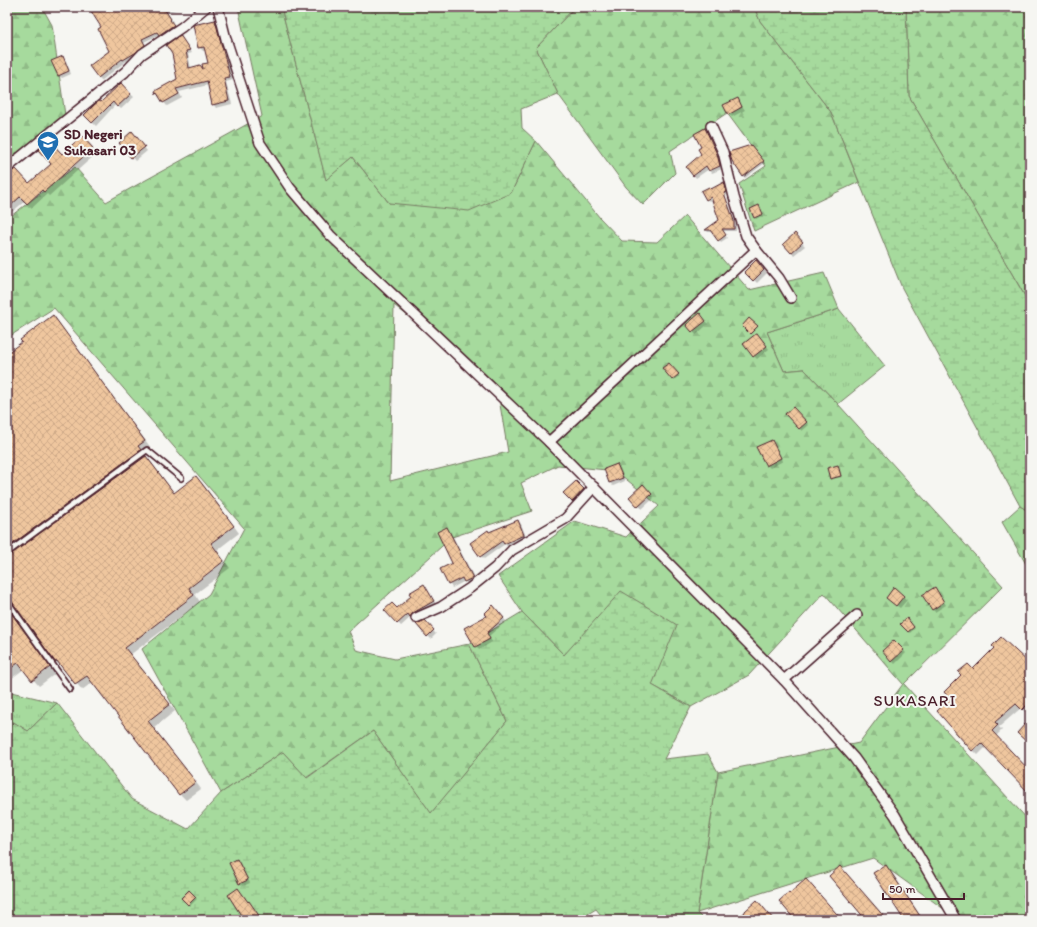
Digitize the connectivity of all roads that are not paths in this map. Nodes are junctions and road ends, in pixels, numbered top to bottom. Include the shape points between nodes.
1 (206, 7) edge
2 (218, 7) edge
3 (711, 126) dead end
4 (7, 168) edge
5 (756, 250) junction
6 (791, 298) dead end
7 (549, 442) junction
8 (181, 478) dead end
9 (594, 487) junction
10 (7, 553) edge
11 (7, 601) edge
12 (857, 615) dead end
13 (416, 618) dead end
14 (784, 680) junction
15 (70, 688) dead end
16 (956, 920) edge

1 - 4 street via 142,54 129,68
2 - 7 street via 260,143 290,188 330,235
3 - 5 street via 723,152 746,236
5 - 6 street via 779,278
5 - 7 street
7 - 9 street
8 - 10 lane via 147,450
9 - 13 street via 565,519 512,550 470,588 441,607
9 - 14 street
11 - 15 lane
12 - 14 street
14 - 16 street via 854,758 895,816

